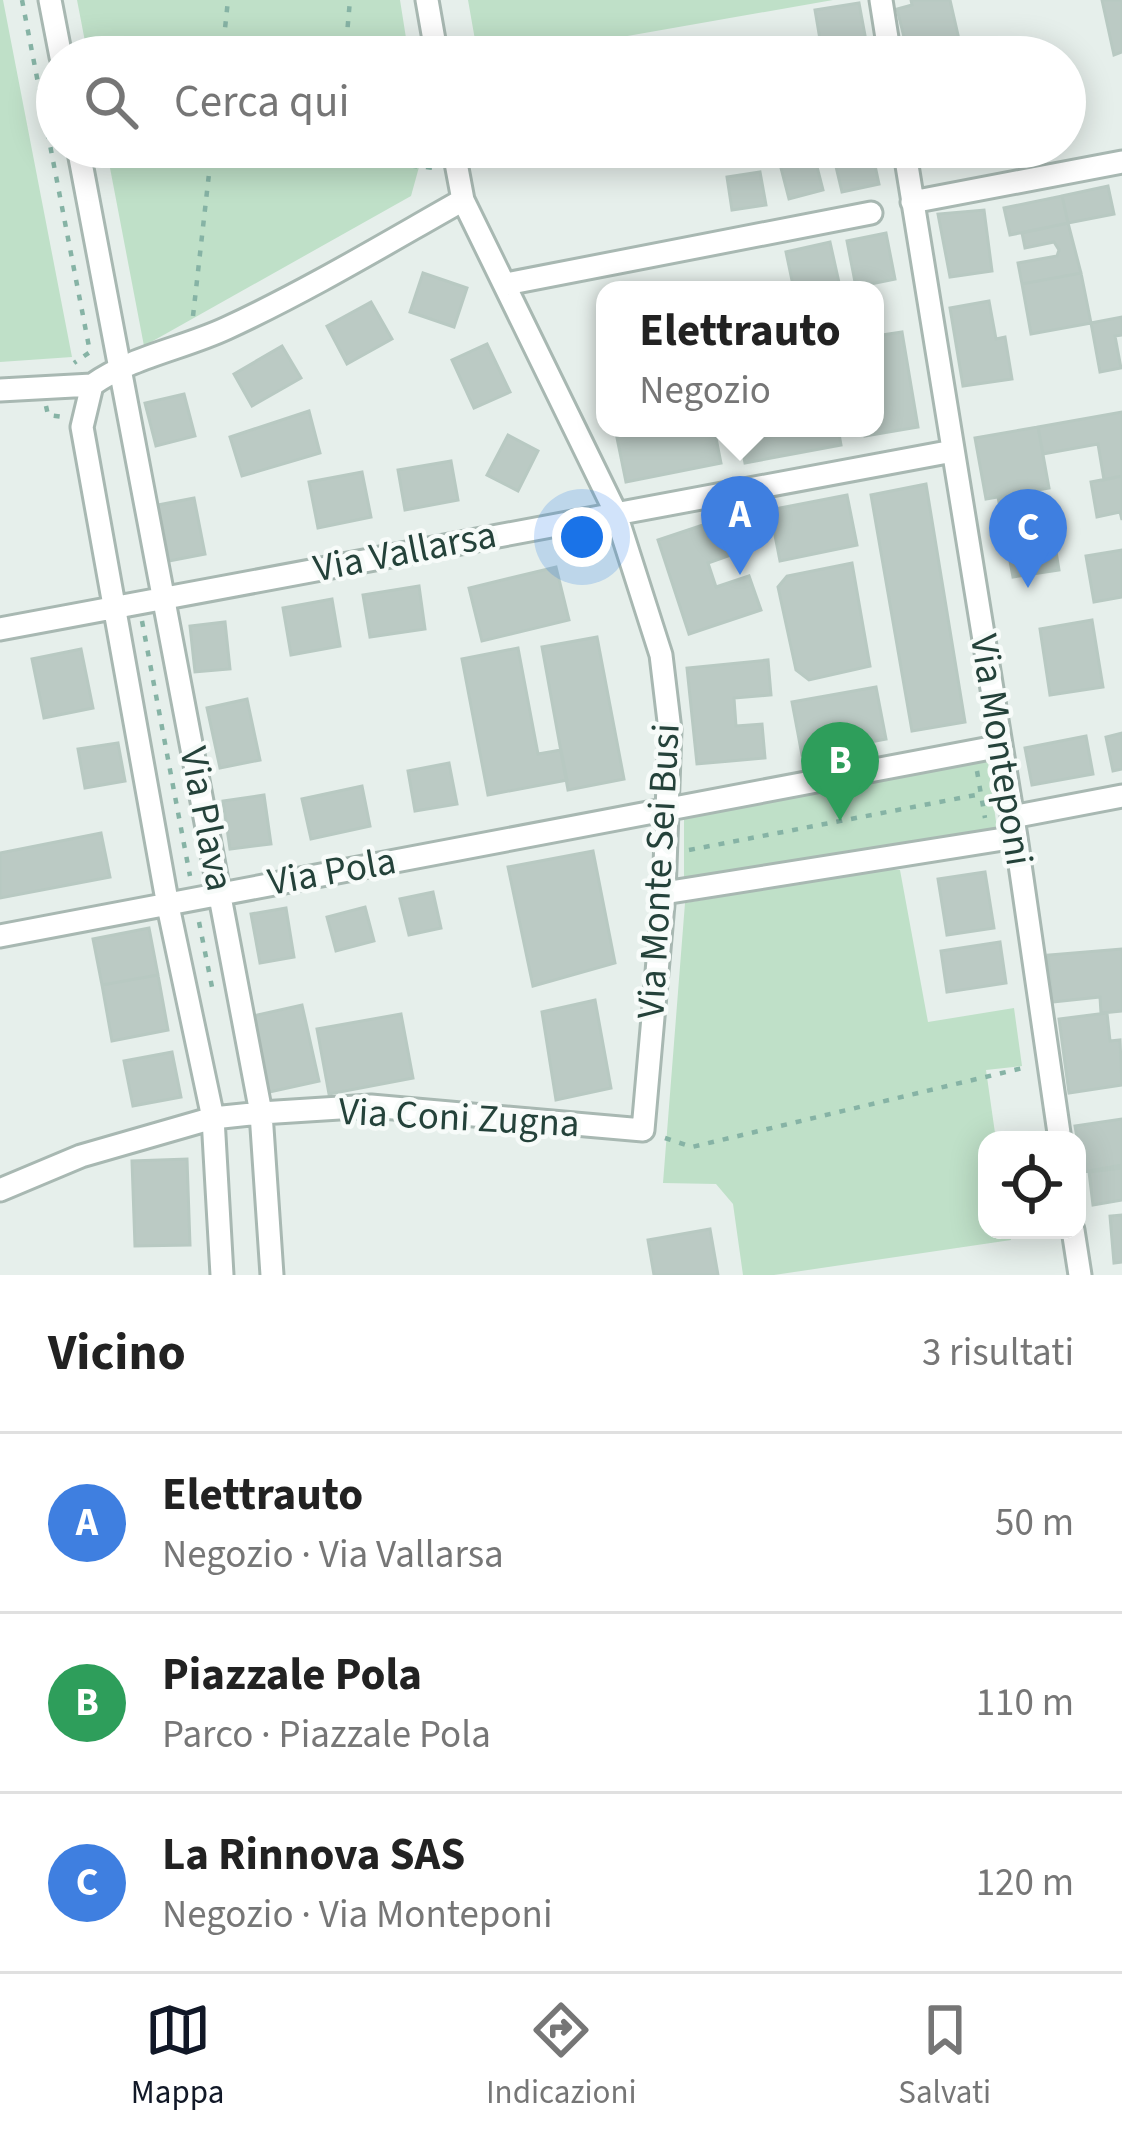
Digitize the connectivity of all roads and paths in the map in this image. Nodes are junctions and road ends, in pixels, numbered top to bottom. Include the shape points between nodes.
1 (22, 0) edge
2 (50, 0) edge
3 (228, 0) edge
4 (350, 0) edge
5 (427, 0) edge
6 (881, 0) edge
7 (57, 36) edge
8 (224, 36) edge
9 (347, 36) edge
10 (433, 36) edge
11 (887, 36) edge
12 (36, 72) edge
13 (1122, 162) edge
14 (54, 168) edge
15 (82, 168) edge
16 (210, 168) edge
17 (435, 168) edge
18 (457, 168) edge
19 (907, 168) edge
20 (458, 171) junction
21 (463, 200) junction
22 (912, 202) junction
23 (871, 212) dead end
24 (506, 284) junction
25 (190, 345) junction
26 (120, 365) junction
27 (65, 370) dead end
28 (92, 385) junction
29 (43, 386) junction
30 (0, 390) edge
31 (82, 427) junction
32 (953, 451) junction
33 (615, 512) junction
34 (164, 598) junction
35 (139, 603) junction
36 (114, 607) junction
37 (0, 629) edge
38 (1001, 746) junction
39 (973, 752) junction
40 (981, 794) junction
41 (1122, 796) edge
42 (665, 811) junction
43 (1014, 827) junction
44 (989, 842) junction
45 (689, 850) dead end
46 (221, 893) junction
47 (664, 893) junction
48 (195, 899) junction
49 (168, 906) junction
50 (227, 931) junction
51 (201, 935) junction
52 (0, 936) edge
53 (175, 938) junction
54 (215, 1003) dead end
55 (1048, 1062) junction
56 (261, 1113) junction
57 (213, 1118) junction
58 (643, 1130) junction
59 (1059, 1131) edge
60 (0, 1190) edge
61 (1074, 1239) edge
62 (222, 1275) edge
63 (272, 1275) edge
64 (1080, 1275) edge

1 - 12 path
2 - 7 street
3 - 8 path
4 - 9 path
5 - 10 street
6 - 11 street
13 - 22 street
14 - 27 path via 90,352
15 - 26 street, Via Plava
16 - 25 path
17 - 20 path
18 - 20 street, Via Monte Sei Busi
19 - 22 street, Via Monteponi
20 - 21 street, Via Monte Sei Busi
21 - 24 street, Via Monte Sei Busi
21 - 25 street via 292,298
22 - 32 street, Via Monteponi
23 - 24 street
24 - 33 street, Via Monte Sei Busi
25 - 26 street
26 - 28 street
26 - 34 street, Via Plava
28 - 29 street
28 - 31 street, Via Plava
29 - 30 street
29 - 31 path via 48,415 62,416 66,428
31 - 36 street, Via Plava
32 - 33 street, Via Vallarsa
32 - 38 street, Via Monteponi
33 - 34 street, Via Vallarsa
33 - 42 street, Via Monte Sei Busi via 661,655 670,730
34 - 35 street, Via Vallarsa
34 - 46 street, Via Plava
35 - 36 street, Via Vallarsa
35 - 48 path, Via Plava
36 - 37 street, Via Vallarsa
36 - 49 street, Via Plava
38 - 39 street, Via Pola
38 - 43 street, Via Monteponi
39 - 40 path
39 - 42 street, Via Pola
40 - 44 path
40 - 45 path
41 - 43 street
42 - 46 street, Via Pola
42 - 47 street, Via Monte Sei Busi
43 - 44 street
43 - 55 street, Via Monteponi
44 - 47 street
46 - 48 street, Via Pola
46 - 50 street, Via Plava
47 - 58 street, Via Monte Sei Busi
48 - 49 street, Via Pola
48 - 51 path, Via Plava
49 - 52 street, Via Pola
49 - 53 street, Via Plava
50 - 51 path
50 - 56 street, Via Plava
51 - 53 path
51 - 54 path, Via Plava
53 - 57 street, Via Plava
55 - 58 path via 692,1147
55 - 59 street, Via Monteponi
56 - 57 street, Via Coni Zugna
56 - 58 street, Via Coni Zugna via 371,1106
56 - 63 street, Via Plava
57 - 60 street, Via Coni Zugna via 81,1156
57 - 62 street, Via Plava
61 - 64 street

